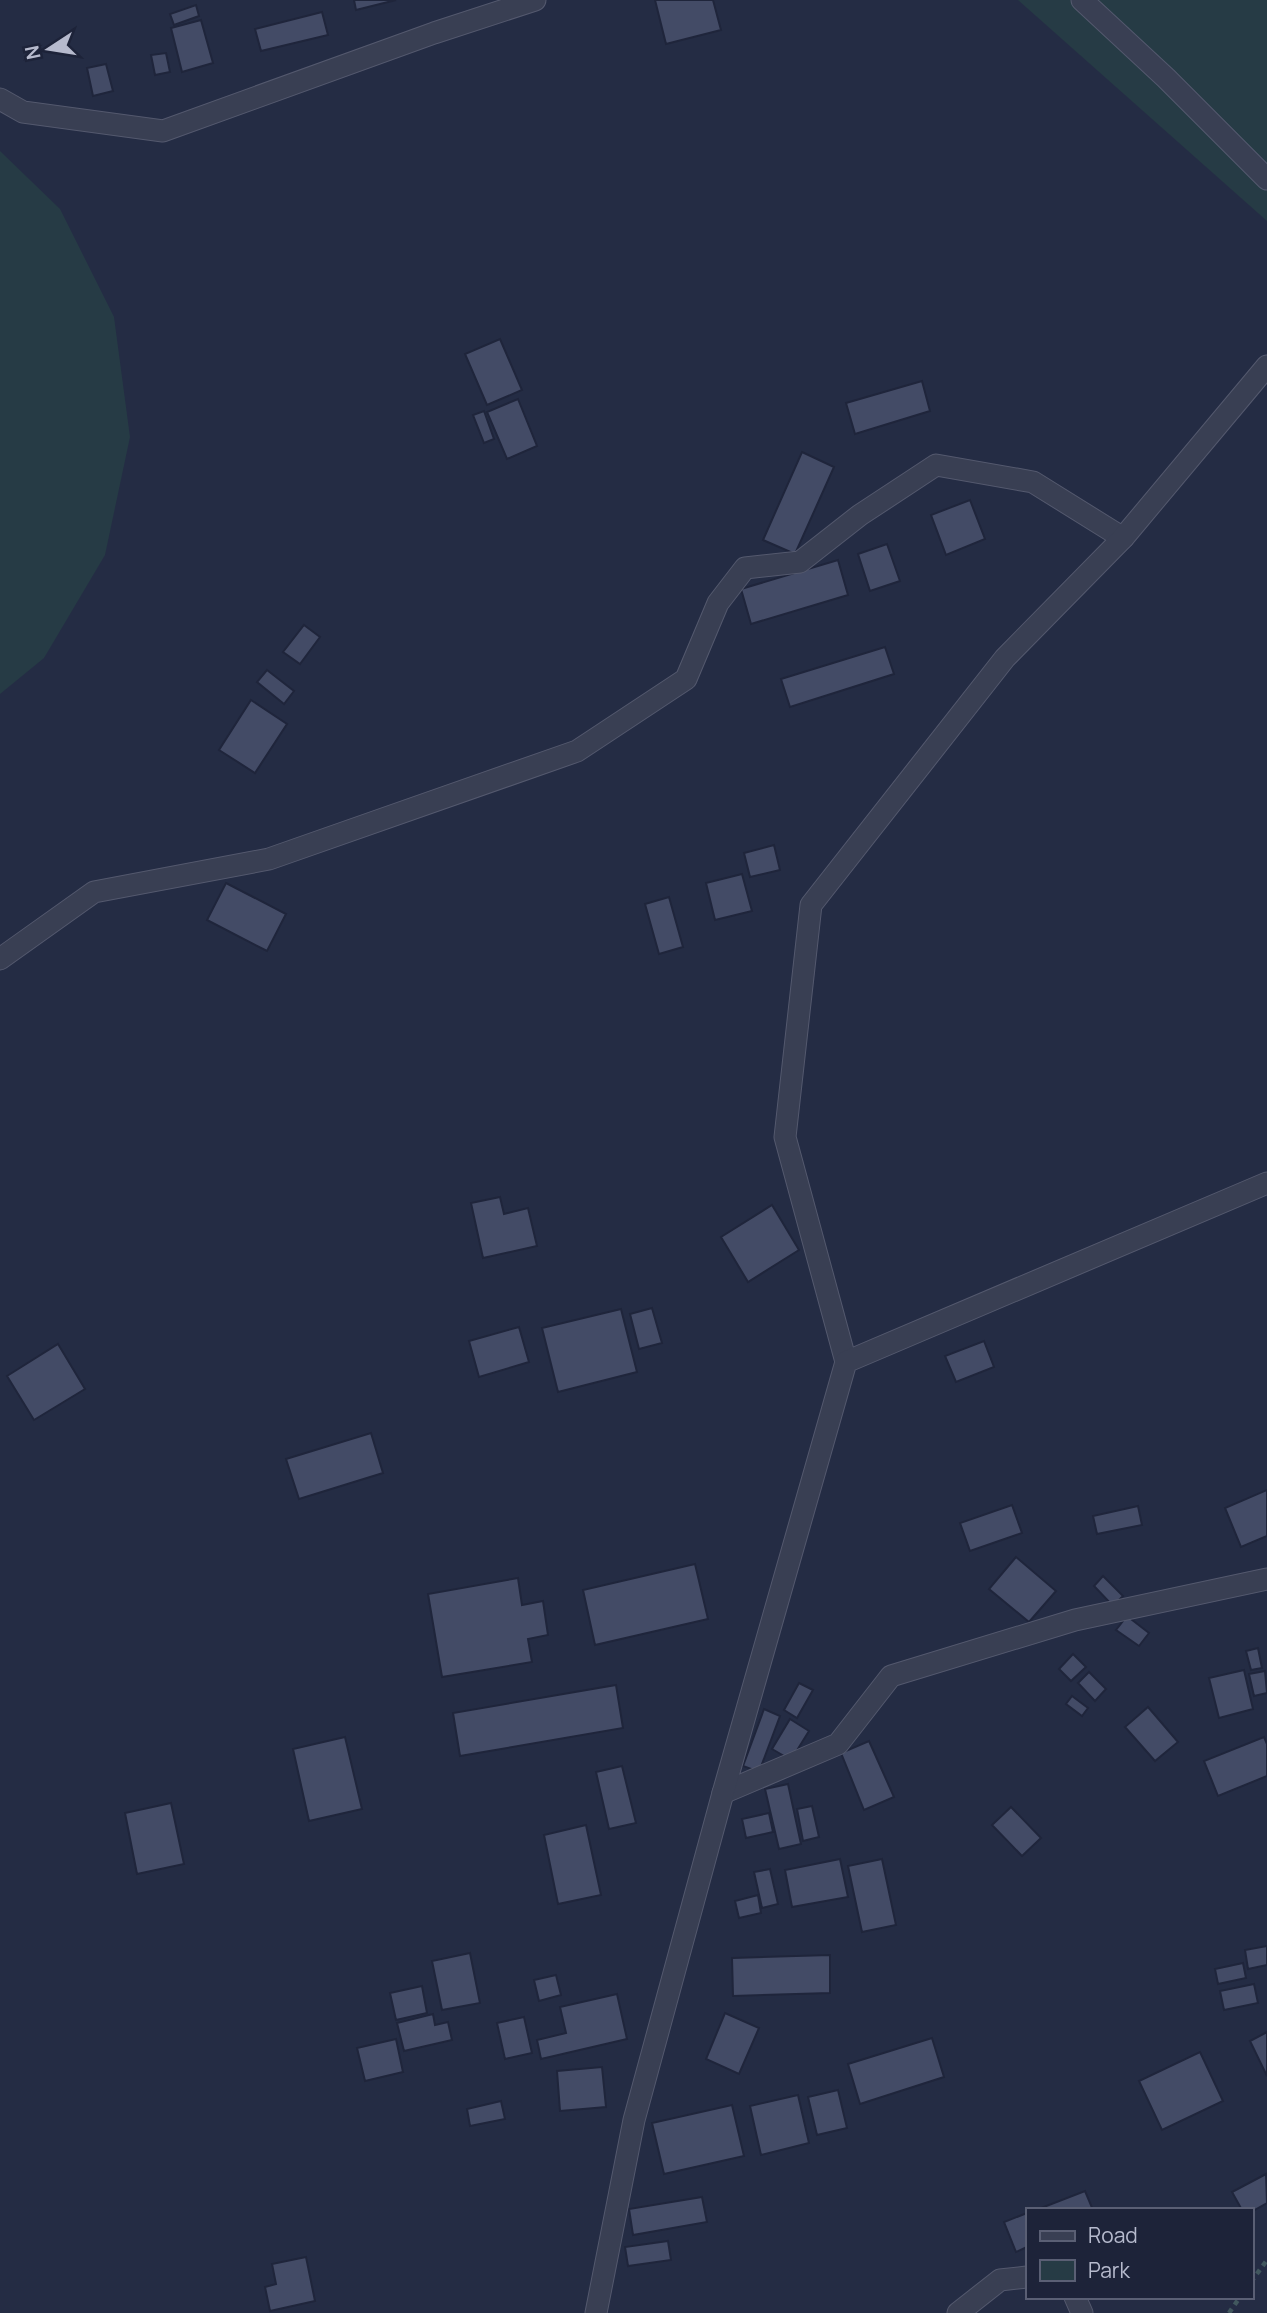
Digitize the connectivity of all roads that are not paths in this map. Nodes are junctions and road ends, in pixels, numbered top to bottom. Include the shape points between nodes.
1 (535, 0) edge
2 (1082, 0) edge
3 (0, 99) edge
4 (1267, 179) edge
5 (1267, 366) edge
6 (1123, 538) junction
7 (0, 958) edge
8 (1267, 1184) edge
9 (846, 1362) junction
10 (1267, 1579) edge
11 (723, 1793) junction
12 (1026, 2277) edge
13 (596, 2313) edge
14 (958, 2313) edge

1 - 3 street via 163,131 23,112
2 - 4 street
5 - 6 street
6 - 7 street via 1033,482 936,465 800,562 746,568 718,603 686,679 577,751 269,859 94,892
6 - 9 street via 1005,658 811,905 785,1137
8 - 9 street
9 - 11 street
10 - 11 street via 1074,1620 891,1676 838,1744
11 - 13 street via 634,2120
12 - 14 street via 1000,2280

